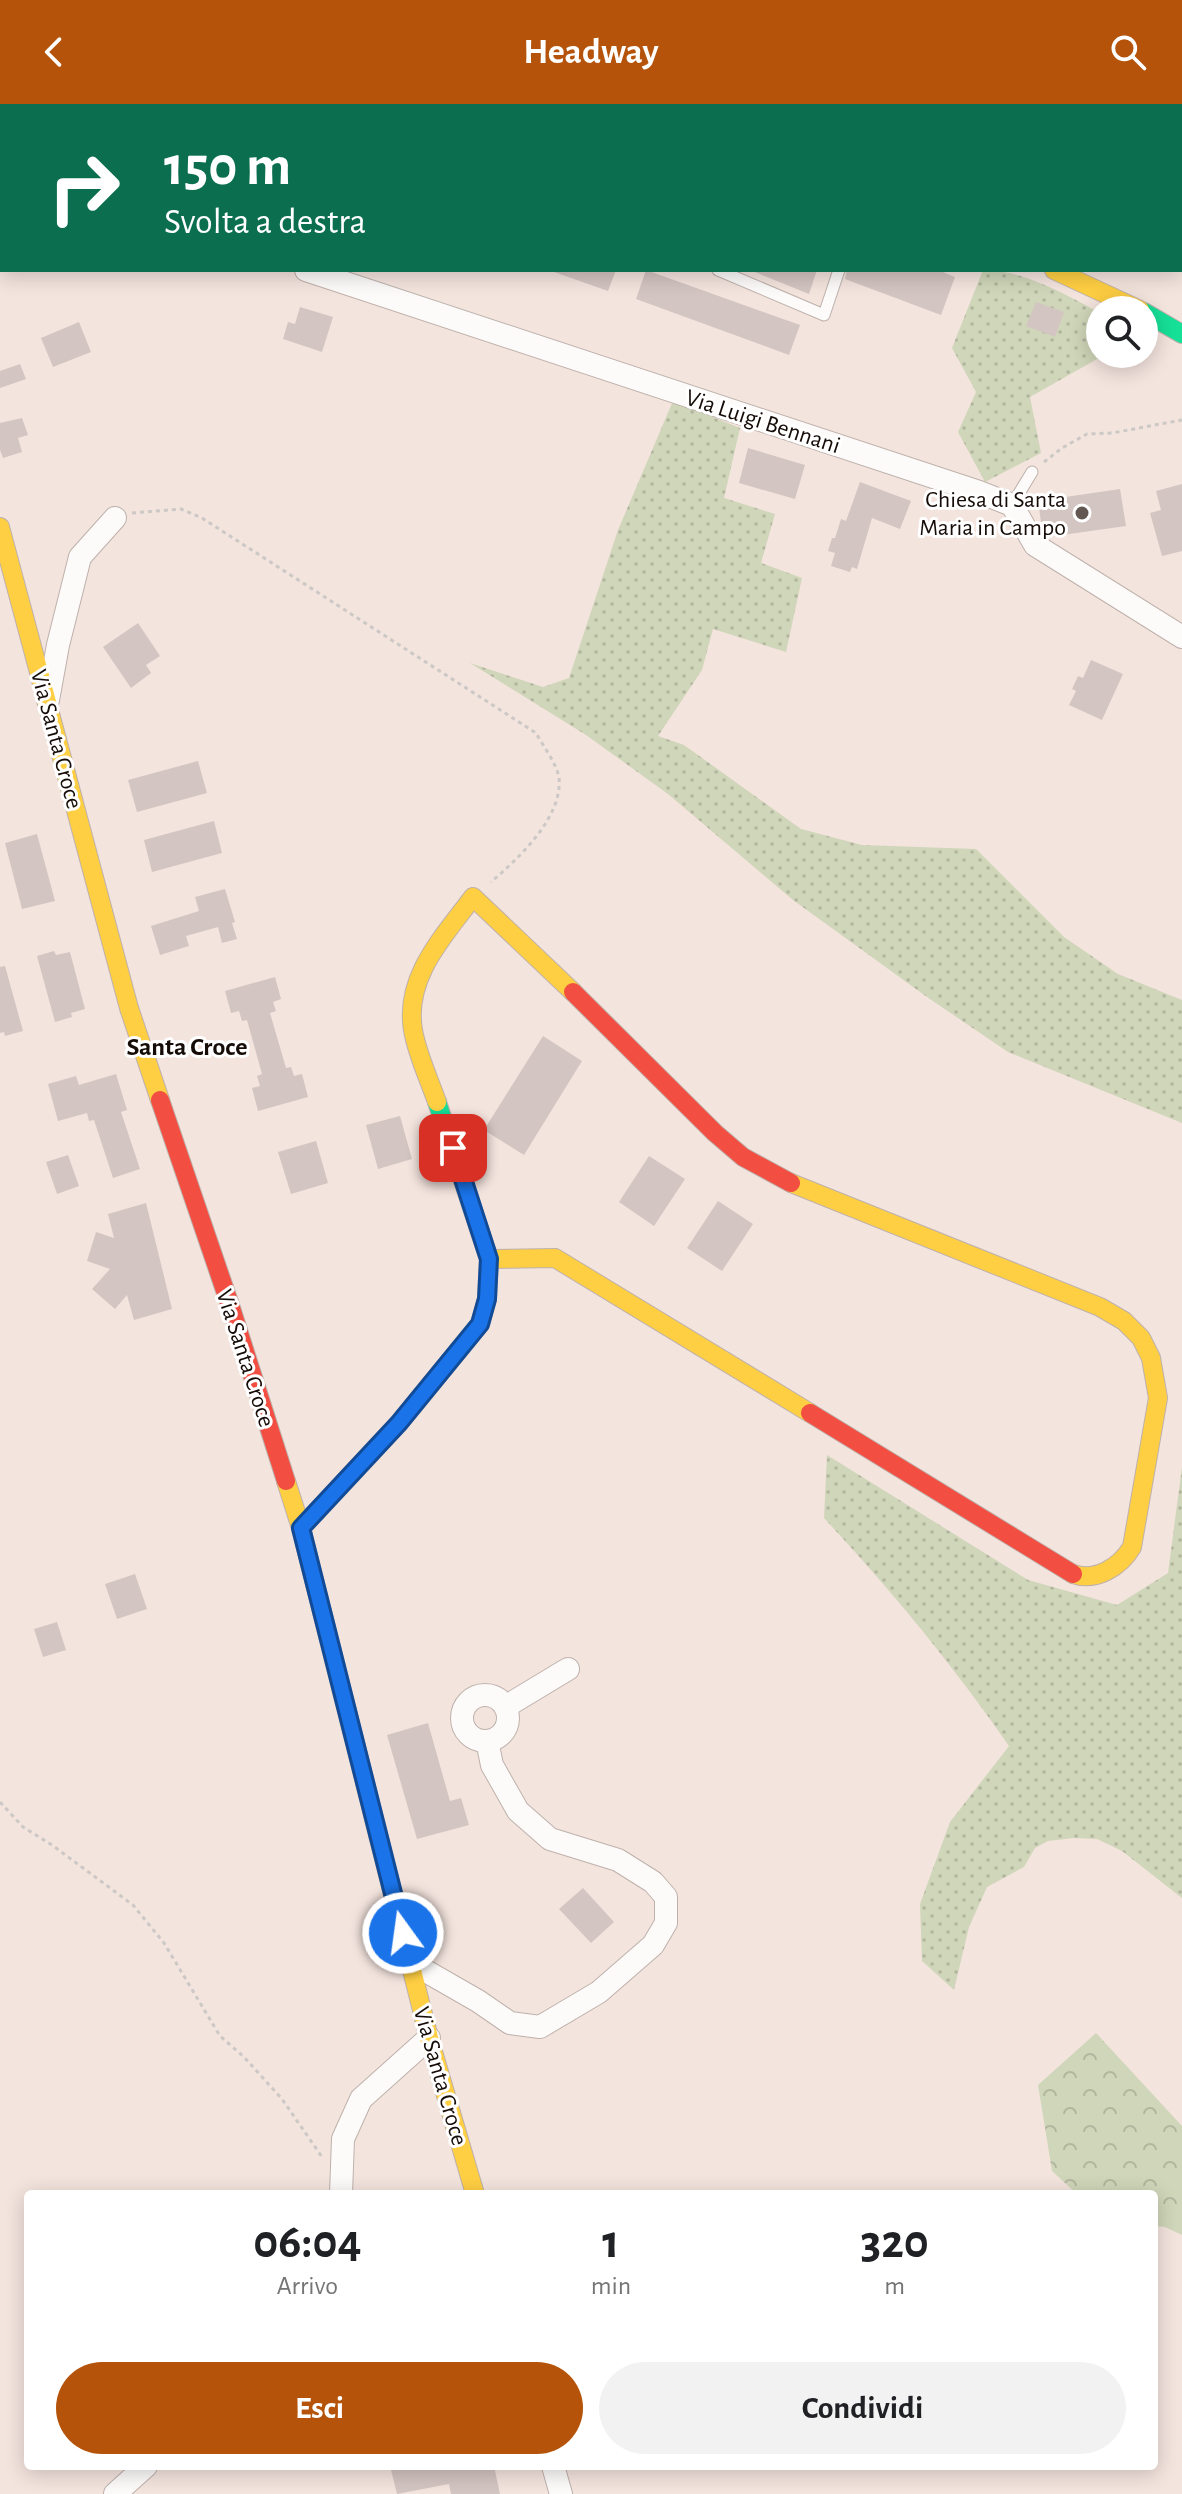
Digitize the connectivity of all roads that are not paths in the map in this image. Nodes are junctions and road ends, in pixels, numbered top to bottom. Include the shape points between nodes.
1 (312, 272) edge
2 (723, 272) edge
3 (838, 272) edge
4 (1058, 272) edge
5 (1110, 296) edge
6 (1158, 320) edge
7 (1182, 334) edge
8 (1032, 472) road end
9 (1012, 505) junction
10 (115, 518) road end
11 (0, 527) edge
12 (1182, 637) edge
13 (48, 702) junction
14 (489, 1259) junction
15 (291, 1497) junction
16 (322, 1504) junction
17 (301, 1528) junction
18 (568, 1669) dead end
19 (505, 1707) junction
20 (487, 1741) junction
21 (410, 1962) junction
22 (429, 2038) junction
23 (340, 2189) edge
24 (474, 2190) edge
25 (142, 2470) edge
26 (554, 2470) edge
27 (115, 2494) edge
28 (561, 2494) edge

1 - 9 street, Via Luigi Bennani
2 - 3 lane via 824,315
4 - 5 street
6 - 7 street
8 - 9 lane
9 - 12 street via 1035,545
10 - 13 street via 80,557
11 - 13 street, Via Santa Croce
13 - 15 street, Via Santa Croce via 129,1008
14 - 14 street via 413,1031 412,1012 415,986 473,897 743,1157 783,1180 1124,1321 1151,1358 1158,1398 1132,1547 1114,1569 1077,1576 555,1258
14 - 16 street via 480,1324 399,1423
15 - 16 street
15 - 17 street, Via Santa Croce
16 - 17 street
17 - 21 street, Via Santa Croce
18 - 19 street
19 - 20 street via 506,1729
19 - 20 street via 487,1696 467,1705 463,1719 468,1733
20 - 21 street via 492,1765 518,1811 550,1839 618,1860 653,1882 666,1897 666,1923 653,1945 599,1992 540,2027 510,2023
21 - 22 street, Via Santa Croce
22 - 23 street via 361,2099 343,2139
22 - 24 street, Via Santa Croce
25 - 27 street
26 - 28 street

